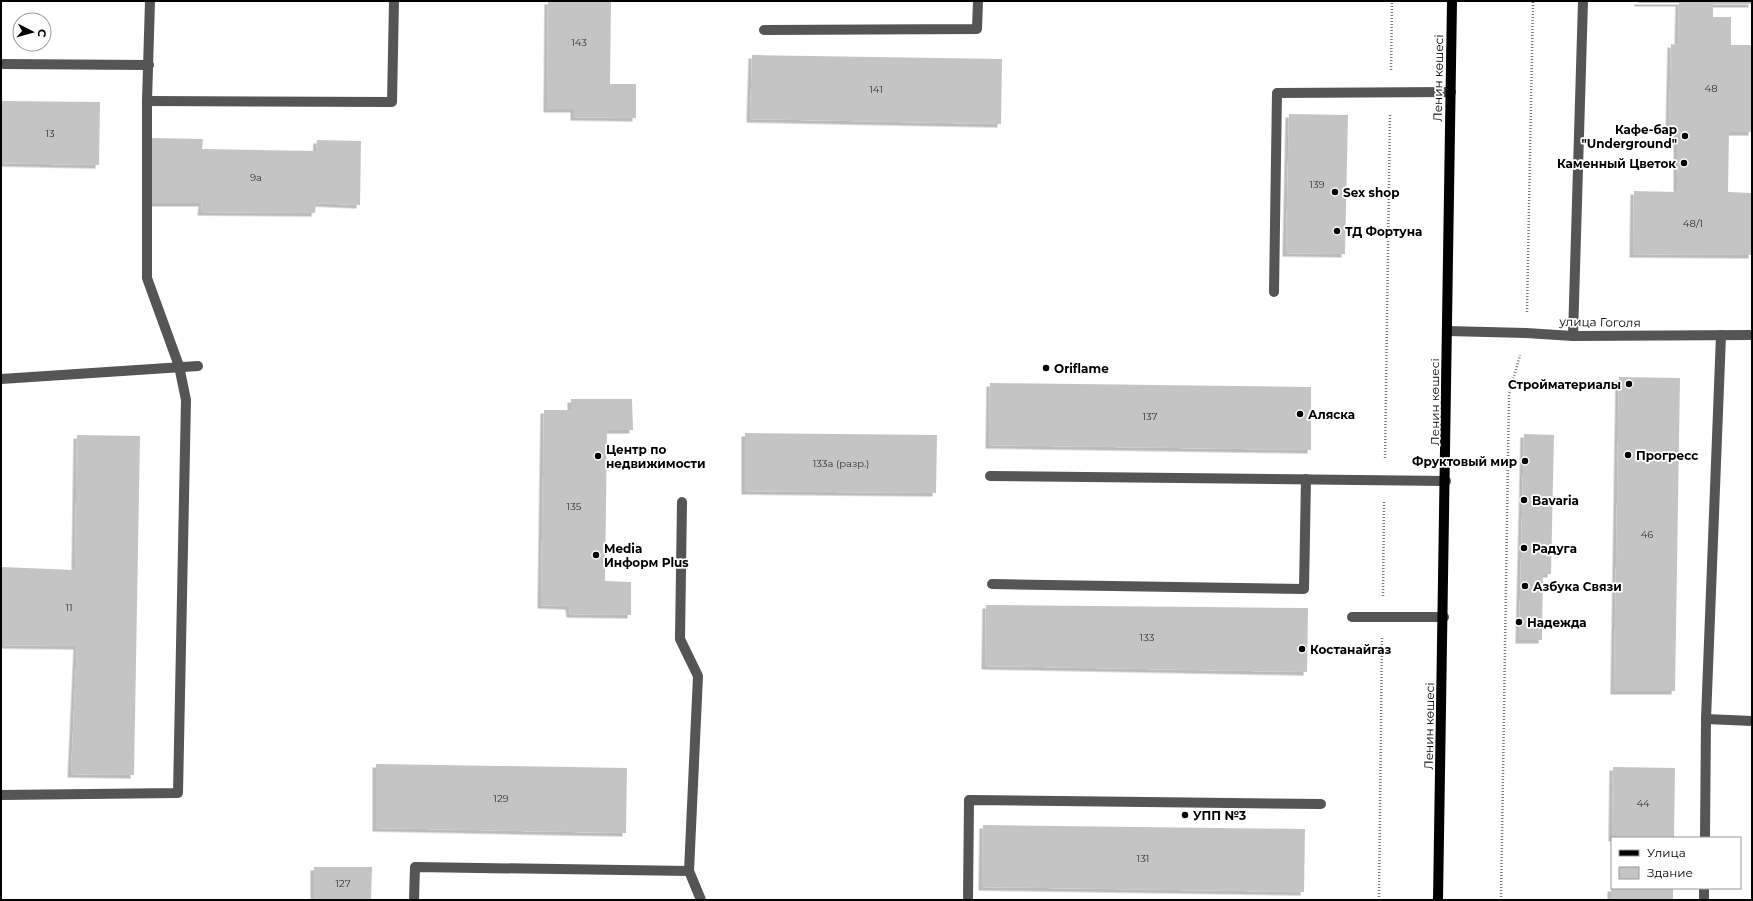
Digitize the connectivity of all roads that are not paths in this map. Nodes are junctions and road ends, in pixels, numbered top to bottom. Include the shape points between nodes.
1 (150, 1) edge
2 (394, 1) edge
3 (978, 1) edge
4 (1452, 1) edge
5 (1583, 1) edge
6 (764, 30) dead end
7 (1, 64) edge
8 (149, 65) junction
9 (1451, 92) junction
10 (147, 101) junction
11 (1274, 292) dead end
12 (1447, 331) junction
13 (1721, 335) junction
14 (1752, 335) edge
15 (1572, 336) junction
16 (179, 366) junction
17 (198, 366) dead end
18 (1, 379) edge
19 (990, 476) dead end
20 (1306, 479) junction
21 (1446, 481) junction
22 (682, 502) dead end
23 (992, 584) dead end
24 (1352, 617) dead end
25 (1444, 617) junction
26 (1706, 719) junction
27 (1752, 721) edge
28 (1, 795) edge
29 (1321, 804) dead end
30 (1705, 837) edge
31 (689, 871) junction
32 (1704, 889) edge
33 (414, 900) edge
34 (701, 900) edge
35 (968, 900) edge
36 (1438, 900) edge
37 (1704, 900) edge

1 - 8 lane
2 - 10 lane via 392,102
3 - 6 lane via 977,30
4 - 9 main road, Ленин көшесі
5 - 15 lane
7 - 8 lane
8 - 10 lane
9 - 11 lane via 1277,93
9 - 12 main road, Ленин көшесі
10 - 16 lane via 147,278
12 - 15 lane, улица Гоголя via 1526,332
12 - 21 main road, Ленин көшесі
13 - 14 lane, улица Гоголя
13 - 15 lane, улица Гоголя
13 - 26 lane
16 - 17 lane
16 - 18 lane
16 - 28 lane via 186,400 178,793
19 - 20 lane
20 - 21 lane
20 - 23 lane via 1304,589
21 - 25 main road, Ленин көшесі
22 - 31 lane via 680,639 698,676
24 - 25 lane
25 - 36 main road, Ленин көшесі
26 - 27 lane
26 - 30 lane
29 - 35 lane via 969,800
31 - 33 lane via 415,867
31 - 34 lane
32 - 37 lane

